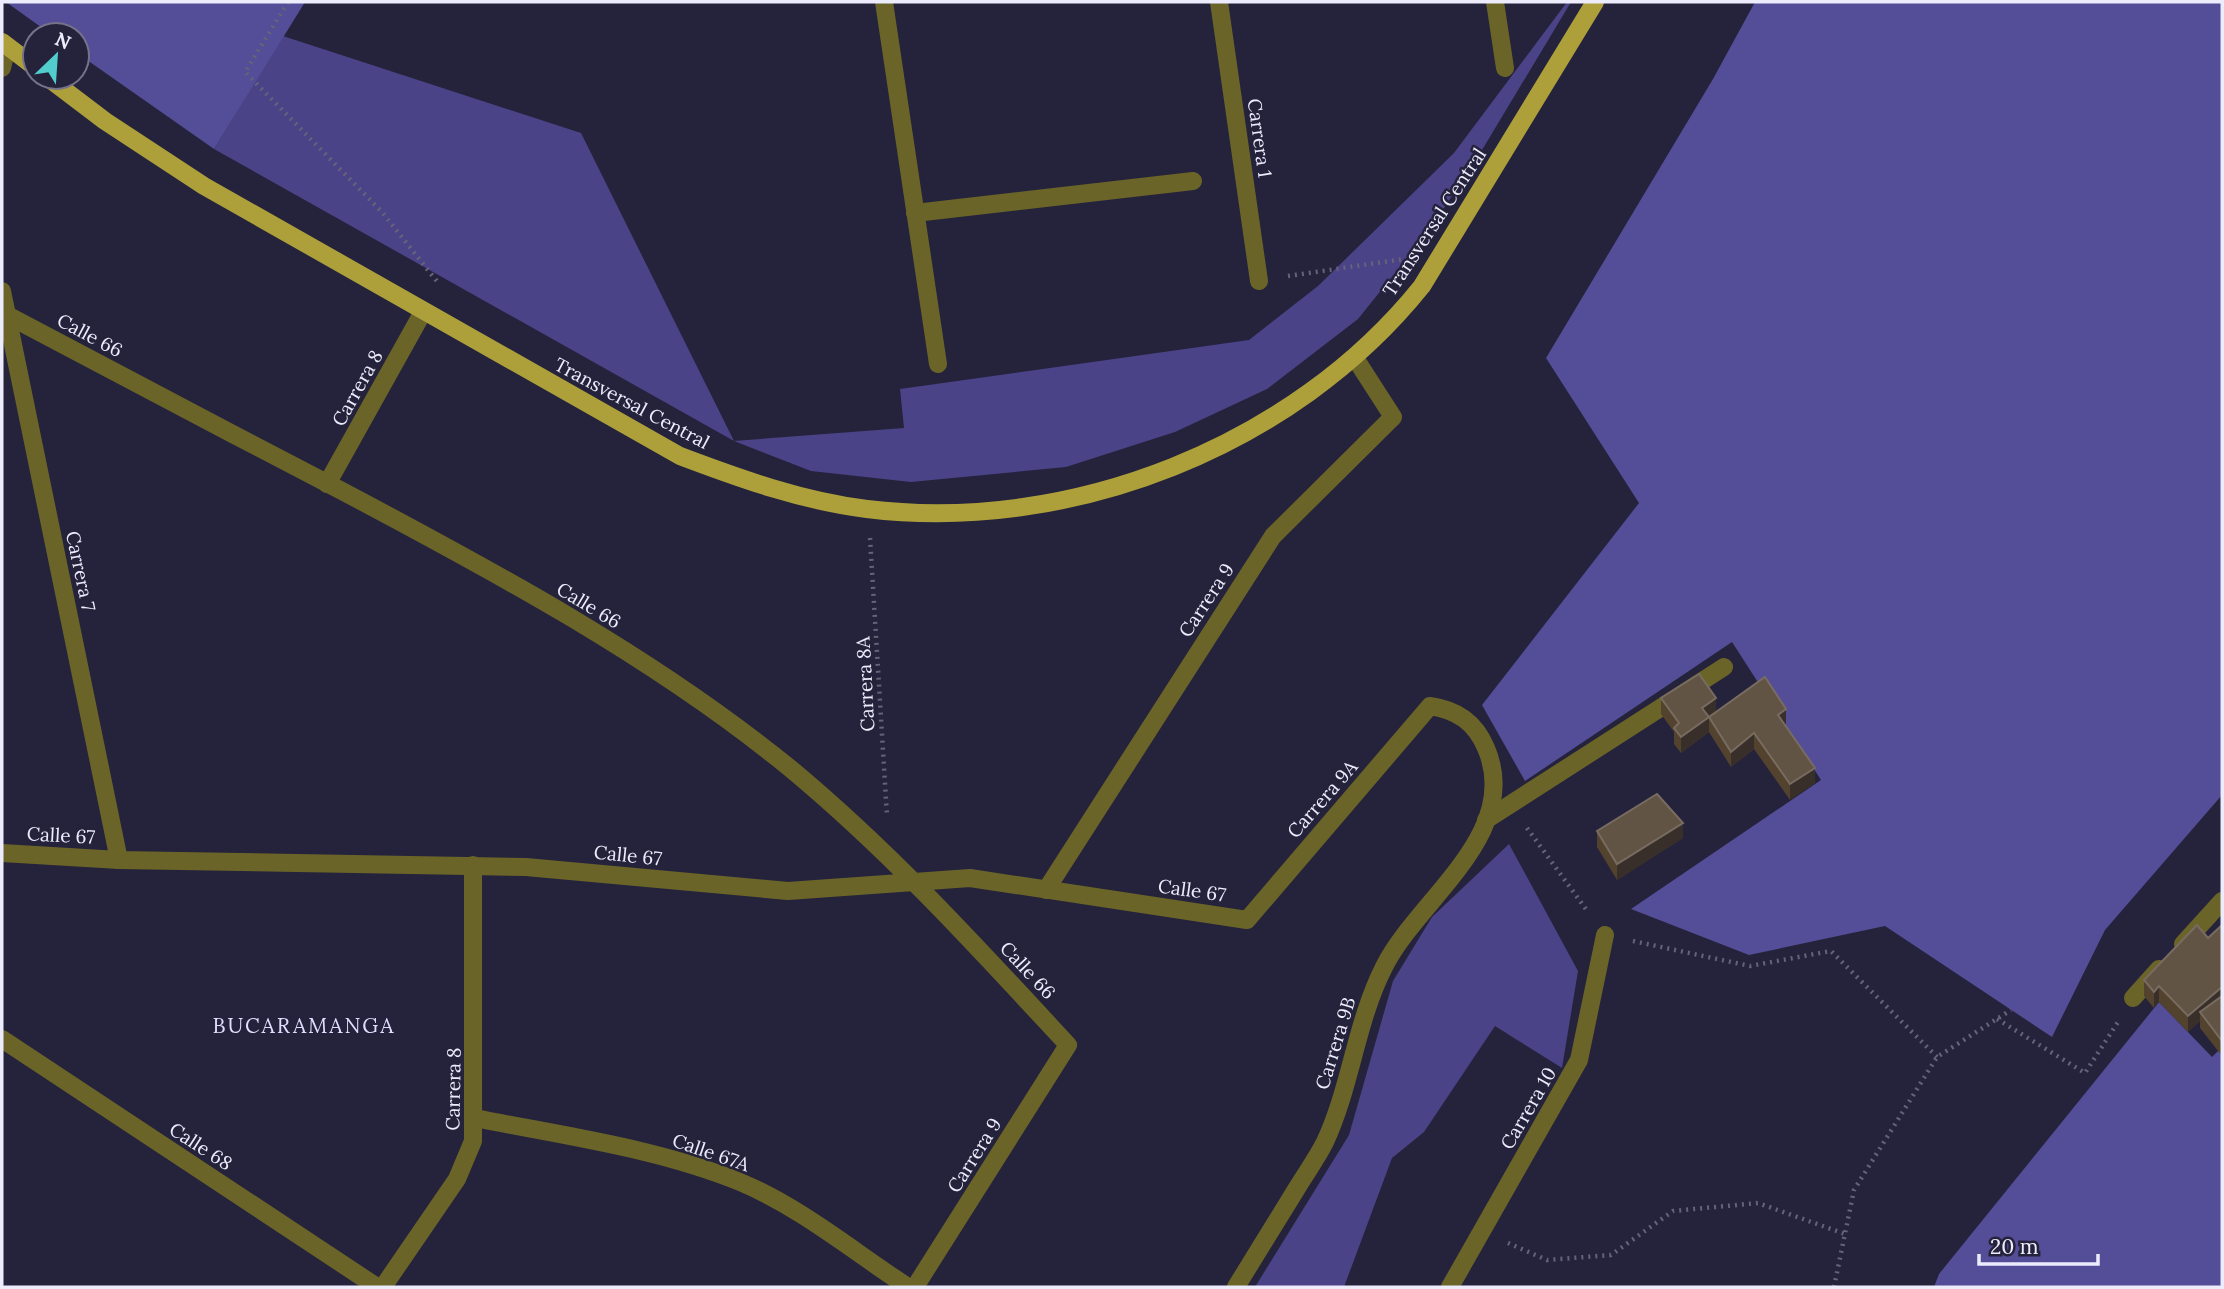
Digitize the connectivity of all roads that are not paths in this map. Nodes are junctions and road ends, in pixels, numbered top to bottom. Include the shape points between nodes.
1 (884, 2) edge
2 (1219, 2) edge
3 (1495, 2) edge
4 (1595, 2) edge
5 (4, 44) edge
6 (21, 57) edge
7 (2, 68) edge
8 (1505, 68) dead end
9 (65, 91) edge
10 (1193, 181) dead end
11 (915, 213) junction
12 (1259, 281) road end
13 (2, 290) edge
14 (423, 312) junction
15 (7, 316) junction
16 (1355, 358) junction
17 (938, 364) dead end
18 (327, 484) junction
19 (1724, 667) dead end
20 (1430, 706) joint
21 (1486, 820) junction
22 (2, 853) edge
23 (118, 860) junction
24 (473, 865) junction
25 (917, 882) junction
26 (1046, 890) junction
27 (2222, 901) edge
28 (1247, 920) joint
29 (1605, 935) road end
30 (2133, 998) road end
31 (2, 1039) edge
32 (1068, 1045) joint
33 (475, 1118) junction
34 (377, 1287) edge
35 (383, 1287) edge
36 (908, 1287) edge
37 (915, 1287) edge
38 (1236, 1287) edge
39 (1450, 1287) edge

1 - 11 street
2 - 12 street, Carrera 1
3 - 8 street
4 - 16 main road, Transversal Central via 1444,253 1402,312
5 - 6 main road
5 - 7 street
9 - 14 main road, Transversal Central via 204,186
10 - 11 street
11 - 17 street
13 - 15 street, Carrera 7
14 - 16 main road, Transversal Central via 680,456 745,481 869,509 992,509 1111,490 1219,447
14 - 18 street, Carrera 8
15 - 18 street, Calle 66
15 - 23 street, Carrera 7
16 - 26 street, Carrera 9 via 1393,417 1273,536
18 - 25 street, Calle 66 via 439,542 631,654 791,769
19 - 21 street
20 - 21 street, Carrera 9B via 1446,709 1478,730 1490,758 1493,784
20 - 28 street, Carrera 9A
21 - 38 street, Carrera 9B via 1473,852 1405,933 1385,965 1369,1000 1347,1082 1324,1143
22 - 23 street, Calle 67
23 - 24 street, Calle 67
24 - 25 street, Calle 67 via 589,871 762,890
24 - 33 street, Carrera 8
25 - 26 street, Calle 67 via 970,878
25 - 32 street, Calle 66
26 - 28 street, Calle 67
27 - 30 street
29 - 39 street, Carrera 10 via 1579,1060
31 - 34 street, Calle 68
32 - 37 street, Carrera 9
33 - 35 street, Carrera 8 via 473,1141 457,1179
33 - 36 street, Calle 67A via 635,1150 731,1179 789,1209

